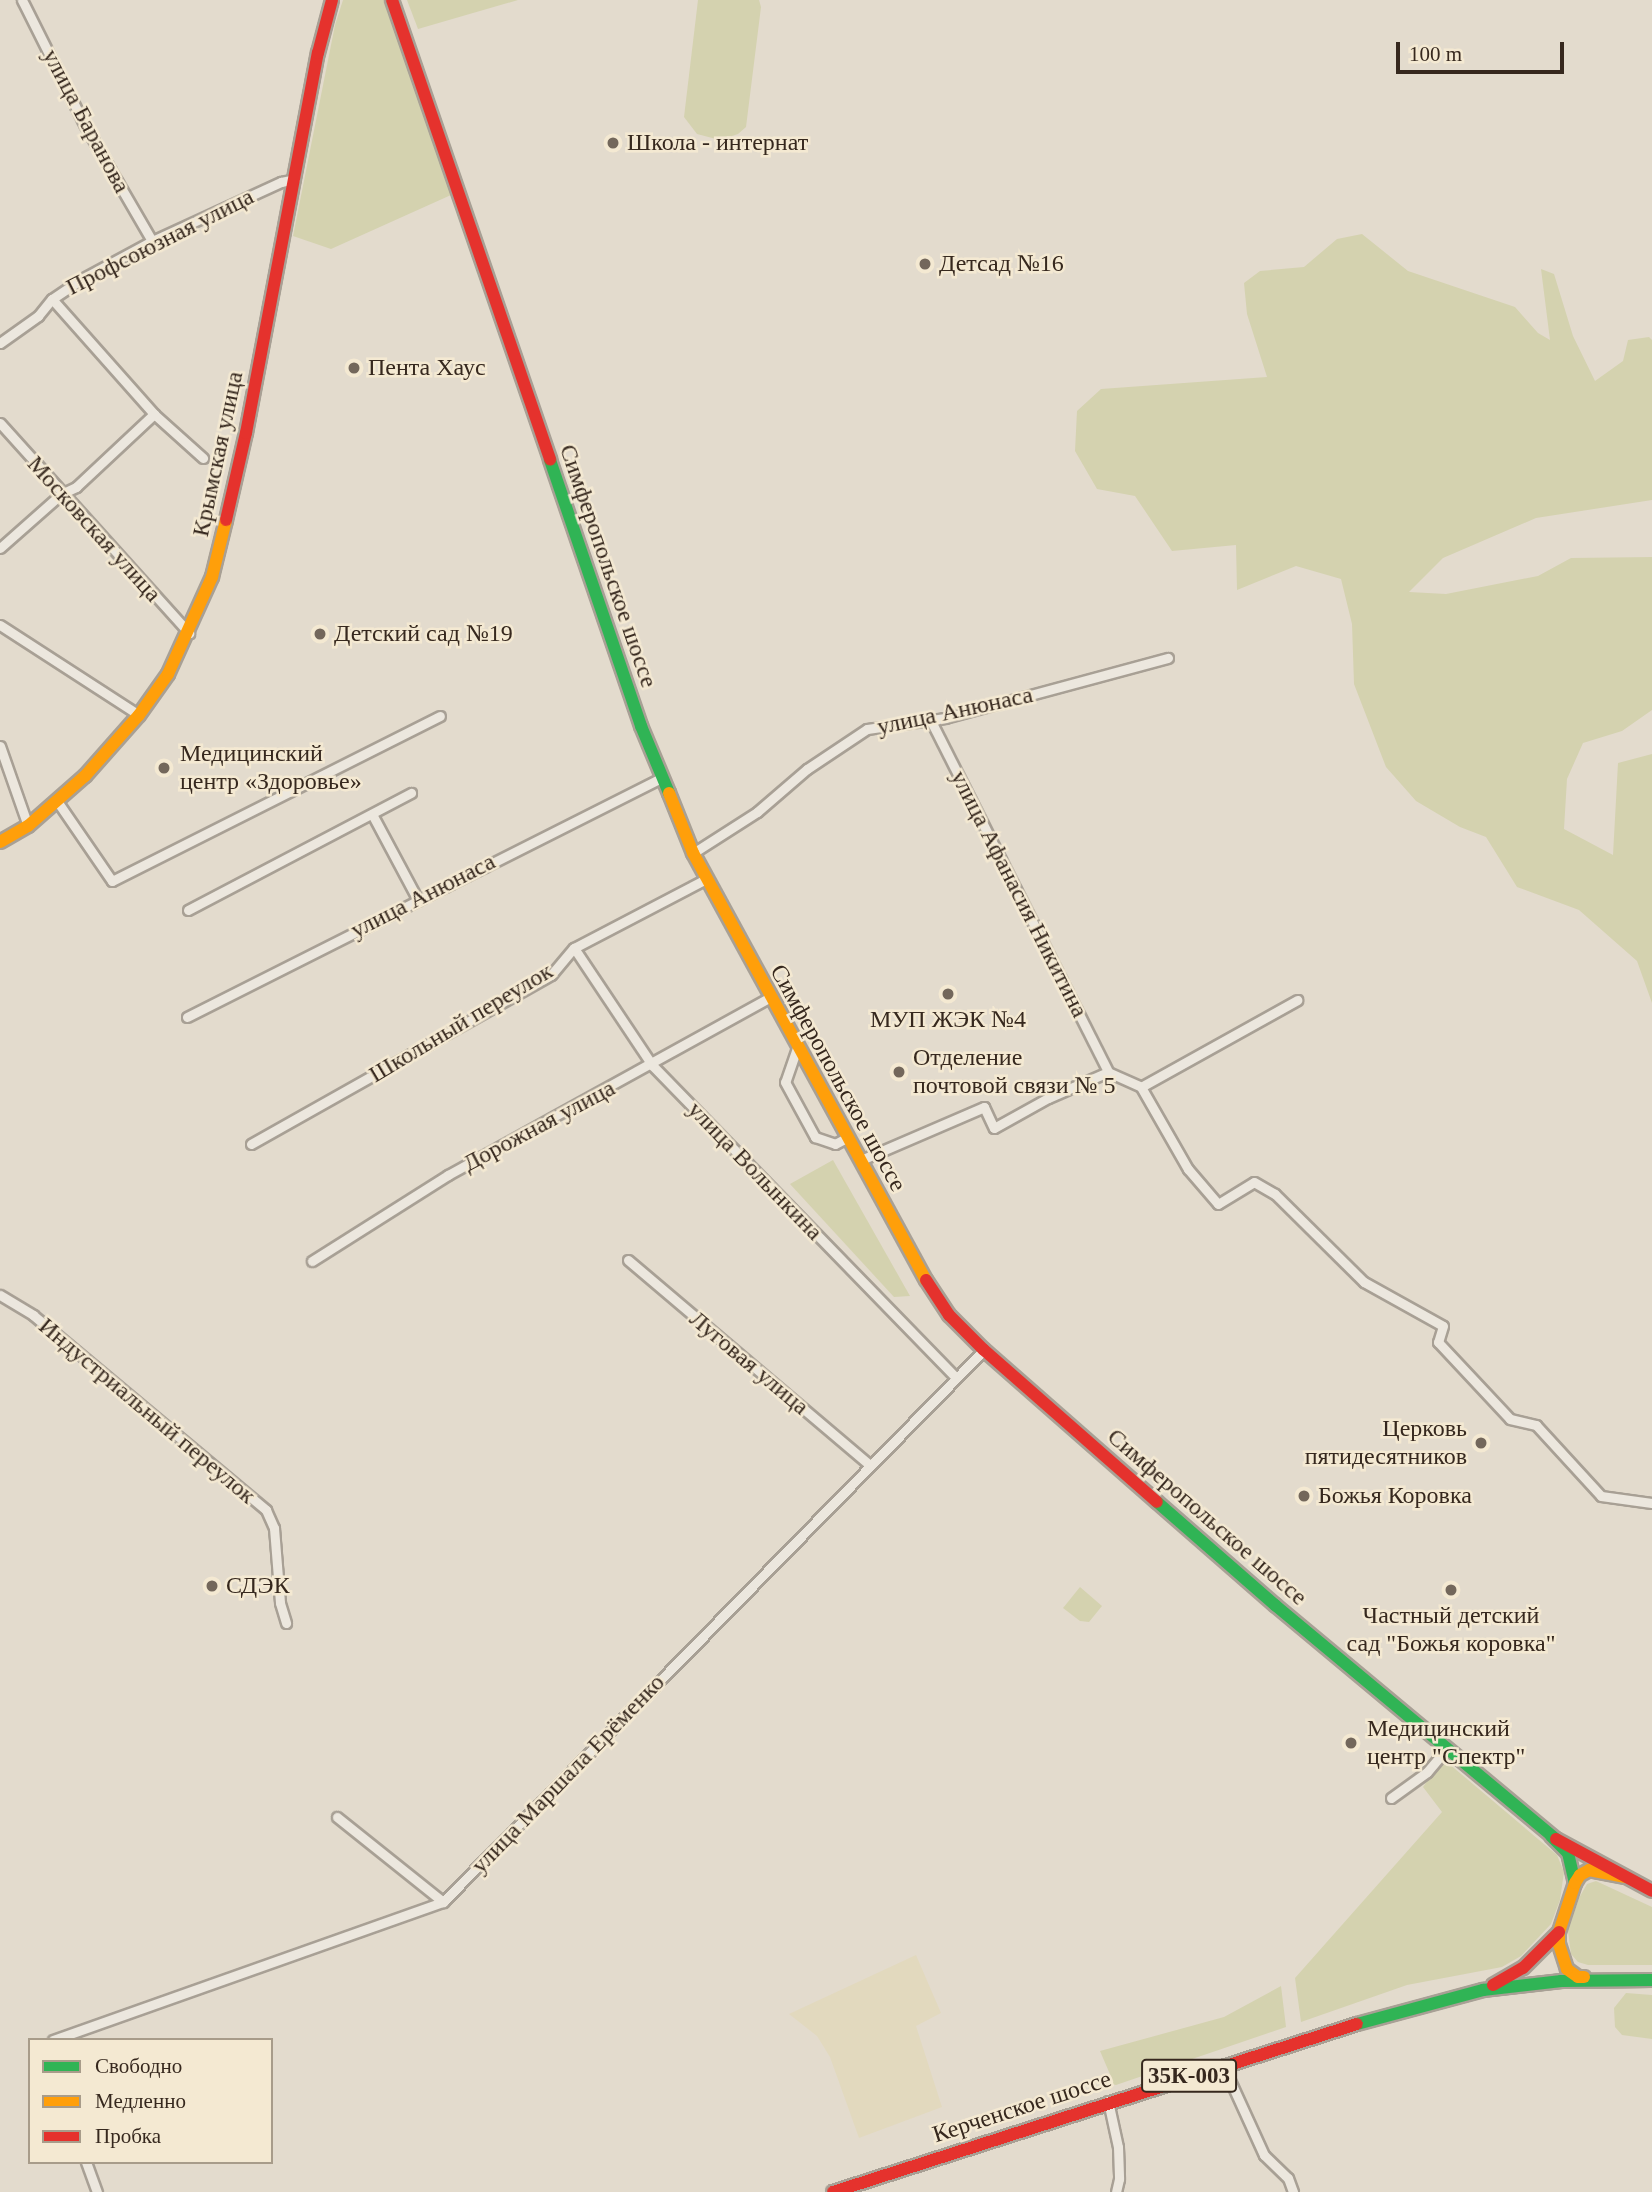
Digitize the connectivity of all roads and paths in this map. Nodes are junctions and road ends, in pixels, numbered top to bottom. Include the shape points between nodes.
1 (22, 0) edge
2 (392, 0) edge
3 (331, 1) edge
4 (295, 179) junction
5 (152, 241) junction
6 (52, 299) junction
7 (0, 343) edge
8 (154, 414) junction
9 (0, 424) edge
10 (203, 458) dead end
11 (61, 494) junction
12 (0, 548) edge
13 (0, 625) edge
14 (189, 633) junction
15 (1168, 657) dead end
16 (139, 715) junction
17 (440, 716) dead end
18 (931, 721) junction
19 (0, 746) edge
20 (661, 778) junction
21 (411, 793) dead end
22 (57, 801) junction
23 (372, 814) junction
24 (28, 826) junction
25 (0, 842) edge
26 (693, 853) junction
27 (706, 879) junction
28 (418, 900) junction
29 (188, 910) dead end
30 (574, 948) junction
31 (769, 998) junction
32 (1297, 1000) dead end
33 (187, 1017) dead end
34 (797, 1048) junction
35 (652, 1065) junction
36 (1108, 1072) junction
37 (1141, 1087) junction
38 (848, 1137) junction
39 (251, 1144) dead end
40 (862, 1160) junction
41 (628, 1260) dead end
42 (312, 1261) dead end
43 (0, 1295) edge
44 (984, 1350) junction
45 (955, 1377) junction
46 (870, 1465) junction
47 (1652, 1503) edge
48 (286, 1623) dead end
49 (1446, 1749) junction
50 (1391, 1798) dead end
51 (337, 1817) dead end
52 (1551, 1836) junction
53 (1624, 1877) junction
54 (1575, 1883) junction
55 (1652, 1891) edge
56 (443, 1902) junction
57 (1559, 1931) junction
58 (1620, 1979) junction
59 (1652, 1980) edge
60 (1483, 1990) junction
61 (59, 2038) edge
62 (1223, 2065) junction
63 (1108, 2101) junction
64 (87, 2164) edge
65 (97, 2192) edge
66 (833, 2192) edge
67 (1116, 2192) edge
68 (1293, 2192) edge

1 - 5 street, улица Баранова via 84,124
2 - 20 main road, Симферопольское шоссе
3 - 4 main road, Крымская улица
4 - 5 street, Профсоюзная улица
4 - 14 main road, Крымская улица via 231,506 212,577
5 - 6 street, Профсоюзная улица
6 - 7 street, Профсоюзная улица via 38,316
6 - 8 street
8 - 10 street
8 - 11 street via 76,488
9 - 11 street, Московская улица
11 - 12 street
11 - 14 street, Московская улица
13 - 16 street
14 - 16 main road, Крымская улица
15 - 18 street, улица Анюнаса
16 - 22 main road, Крымская улица
17 - 22 street via 112,881
18 - 26 street, улица Анюнаса via 867,729 807,769 757,812
18 - 36 street, улица Афанасия Никитина
19 - 24 street
20 - 26 main road, Симферопольское шоссе
20 - 28 street, улица Анюнаса
21 - 23 street
22 - 24 main road, Крымская улица
23 - 28 street
23 - 29 street
24 - 25 main road, Крымская улица
26 - 27 main road, Симферопольское шоссе
27 - 30 street, Школьный переулок
27 - 31 main road, Симферопольское шоссе
28 - 33 street, улица Анюнаса
30 - 35 street, улица Волынкина
30 - 39 street, Школьный переулок via 551,975
31 - 34 main road, Симферопольское шоссе
31 - 35 street, Дорожная улица
32 - 37 street
34 - 38 main road, Симферопольское шоссе
34 - 38 street via 785,1082 815,1137 835,1144
35 - 42 street, Дорожная улица via 448,1175
35 - 45 street, улица Волынкина
36 - 37 street
36 - 40 street via 994,1128 984,1107
37 - 47 street via 1188,1169 1218,1204 1254,1182 1275,1194 1364,1282 1443,1326 1438,1342 1510,1419 1536,1425 1601,1496
38 - 40 main road, Симферопольское шоссе
40 - 44 main road, Симферопольское шоссе via 917,1266 949,1315
41 - 46 street, Луговая улица
43 - 48 street, Индустриальный переулок via 33,1315 266,1510 274,1528
44 - 45 street, улица Маршала Ерёменко
44 - 49 main road, Симферопольское шоссе
45 - 46 street, улица Маршала Ерёменко
46 - 56 street, улица Маршала Ерёменко
49 - 50 street via 1427,1772
49 - 52 main road, Симферопольское шоссе
51 - 56 street
52 - 53 main road, Симферопольское шоссе
52 - 54 main road via 1568,1853
53 - 54 main road via 1589,1870
53 - 55 main road, Симферопольское шоссе
54 - 57 main road
56 - 61 street, улица Маршала Ерёменко
57 - 58 main road via 1561,1958 1567,1969 1578,1977
57 - 60 main road via 1524,1968
58 - 59 main road, 35К-003
58 - 60 main road, Керченское шоссе / 35К-003
60 - 62 main road, Керченское шоссе / 35К-003 via 1410,2007
62 - 63 main road, Керченское шоссе / 35К-003
62 - 68 street via 1264,2154 1288,2178
63 - 66 main road, Керченское шоссе / 35К-003
63 - 67 street via 1118,2147
64 - 65 street

